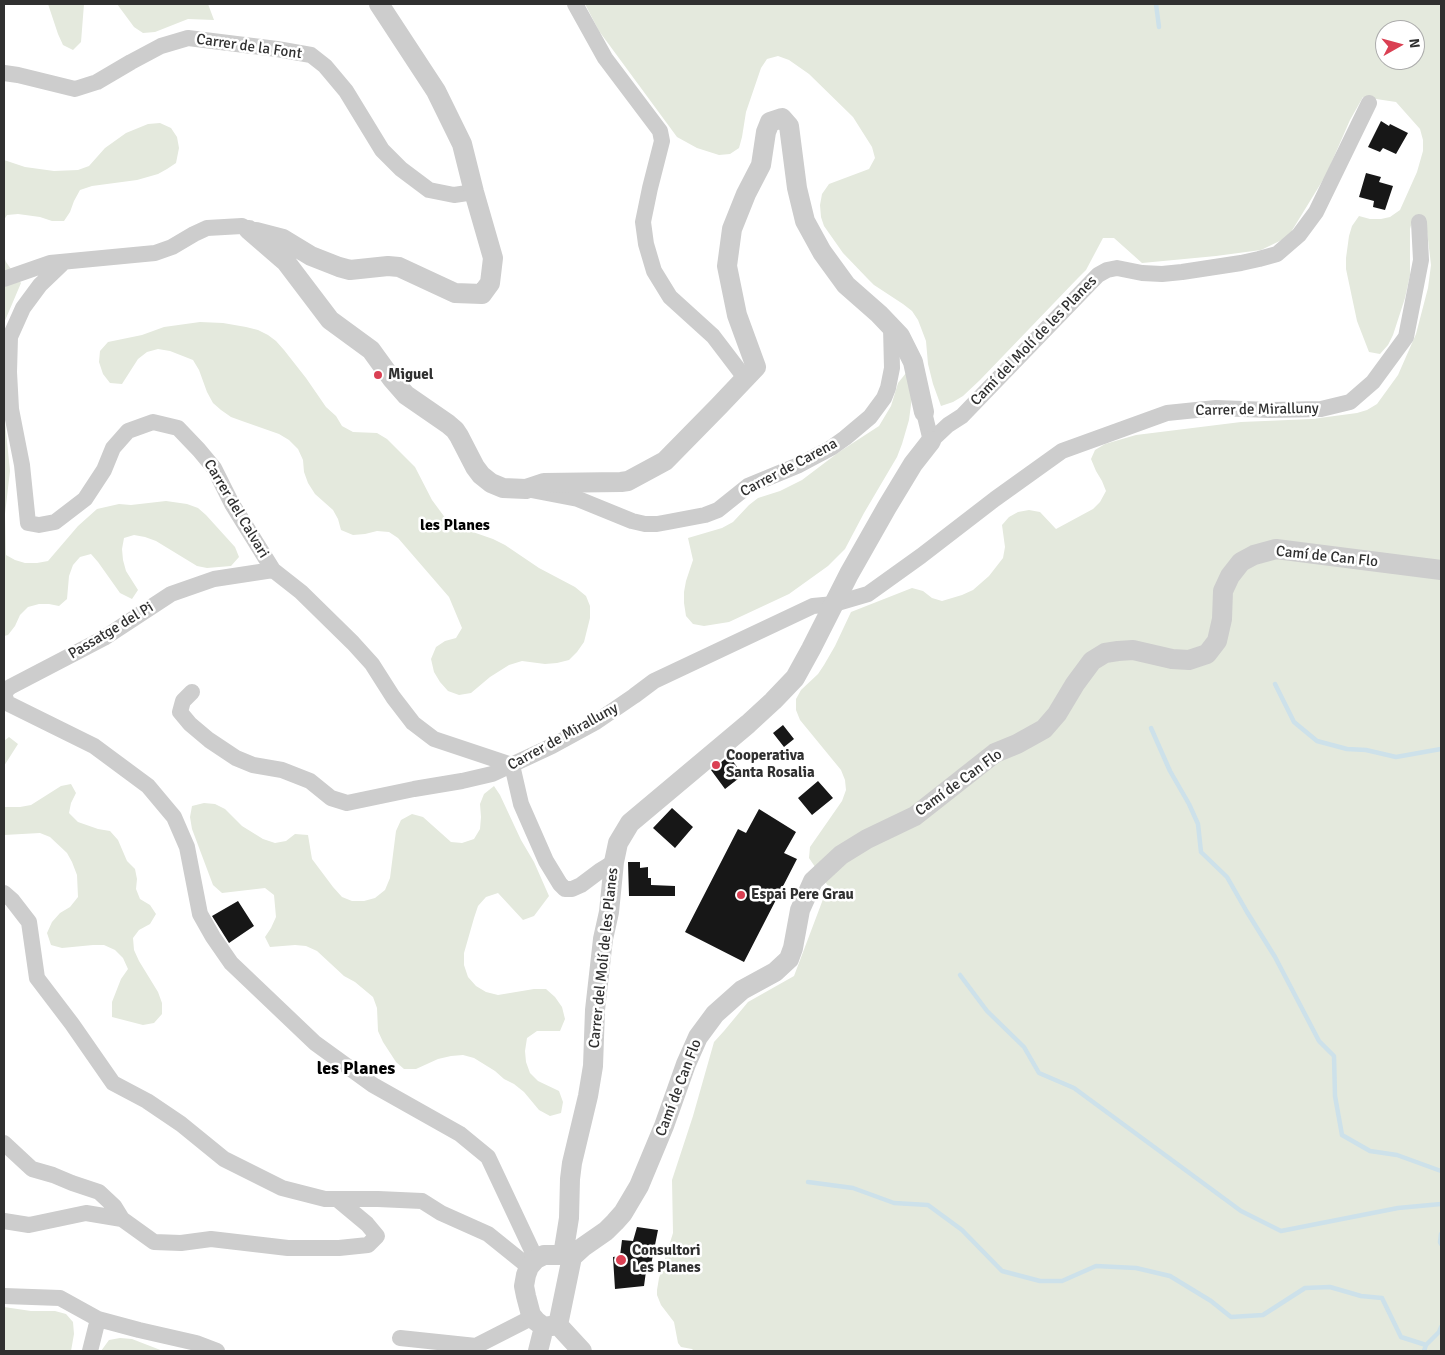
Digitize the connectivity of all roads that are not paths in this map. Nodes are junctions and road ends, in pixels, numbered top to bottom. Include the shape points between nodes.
1 (378, 4) edge
2 (575, 4) edge
3 (4, 73) edge
4 (1368, 103) dead end
5 (474, 192) junction
6 (1419, 222) dead end
7 (249, 230) junction
8 (64, 262) junction
9 (4, 279) edge
10 (891, 327) junction
11 (745, 378) junction
12 (924, 412) joint
13 (931, 441) junction
14 (526, 489) junction
15 (273, 570) junction
16 (1441, 570) edge
17 (830, 604) junction
18 (6, 691) edge
19 (192, 692) dead end
20 (512, 765) junction
21 (614, 862) junction
22 (4, 893) edge
23 (4, 1143) edge
24 (337, 1199) junction
25 (122, 1219) junction
26 (4, 1221) edge
27 (567, 1256) junction
28 (532, 1263) junction
29 (4, 1296) edge
30 (98, 1319) junction
31 (544, 1322) junction
32 (400, 1338) dead end
33 (90, 1351) edge
34 (217, 1351) edge
35 (538, 1351) edge
36 (582, 1351) edge

1 - 5 street via 436,91 462,144
2 - 11 street via 605,58 660,131 662,141 643,222 654,270 670,297 713,336
3 - 5 street, Carrer de la Font via 76,89 98,82 161,46 188,38 311,55 346,91 382,150 401,169 429,190 454,195
4 - 13 street, Camí del Molí de les Planes via 1316,212 1299,234 1277,254 1259,260 1162,274 1117,268 1107,270 1098,275 962,416
5 - 7 street via 493,258 490,283 482,294 455,294 399,267 350,270 311,256 283,239
6 - 17 street, Carrer de Miralluny via 1421,260 1406,337 1373,382 1350,402 1321,409 1216,408 1167,413 1062,451 868,594
7 - 8 street via 242,226 207,228 155,253
7 - 14 street via 286,262 330,320 371,350 406,395 460,436 481,476 502,488
8 - 9 street
8 - 15 street, Carrer del Calvari via 40,285 23,308 10,337 11,409 22,465 28,523 56,522 75,508 85,499 114,448 128,431 153,422 178,428 214,468
10 - 11 street via 846,285 822,252 805,221 789,126 782,118 770,122 761,166 732,229 727,266 737,316 756,367
10 - 12 street via 900,336 913,362
10 - 14 street, Carrer de Carena via 892,368 888,388 870,417 817,457 748,486 718,510 645,524 578,499
11 - 14 street via 665,461 628,481 544,483
12 - 13 street
13 - 17 street, Camí del Molí de les Planes via 904,478
15 - 18 street, Passatge del Pi via 214,579 171,594 104,638
15 - 20 street via 353,642 413,723 434,739
16 - 27 street, Camí de Can Flo via 1276,548 1254,555 1242,562 1230,576 1223,591 1217,642 1207,654 1189,660 1133,650 1105,653 1092,661 1058,714 1044,729 995,753 915,816 841,855 813,881 800,910 788,959 775,972 742,990 715,1014 698,1037 639,1186 623,1213 606,1231
17 - 20 street, Carrer de Miralluny via 812,606 654,681 596,722
17 - 21 street, Carrer del Molí de les Planes via 812,649 795,678 748,724 630,823 618,843
18 - 28 street via 7,703 94,746 148,786 174,816 187,847 200,914 231,963 315,1043 373,1086 460,1134 488,1158
19 - 20 street, Carrer de Miralluny via 182,701 180,712 209,740 236,758 310,781 331,798 347,803 462,782
20 - 21 street via 521,804 546,861 565,889 581,885
21 - 27 street, Carrer del Molí de les Planes via 596,1001 593,1066 570,1179
22 - 24 street via 29,922 37,978 113,1083 181,1124 224,1159 282,1188
23 - 25 street via 32,1169 99,1192
24 - 25 street via 377,1236 368,1245 288,1248 211,1239 154,1242
24 - 28 street via 422,1201 488,1234
25 - 26 street via 86,1213 29,1225
27 - 28 street via 544,1256
27 - 31 street, Carrer del Molí de les Planes
28 - 31 street via 524,1286
29 - 30 street via 60,1298
30 - 33 street
30 - 34 street via 196,1342
31 - 32 street via 525,1321 476,1346
31 - 35 street, Carrer del Molí de les Planes
31 - 36 street

